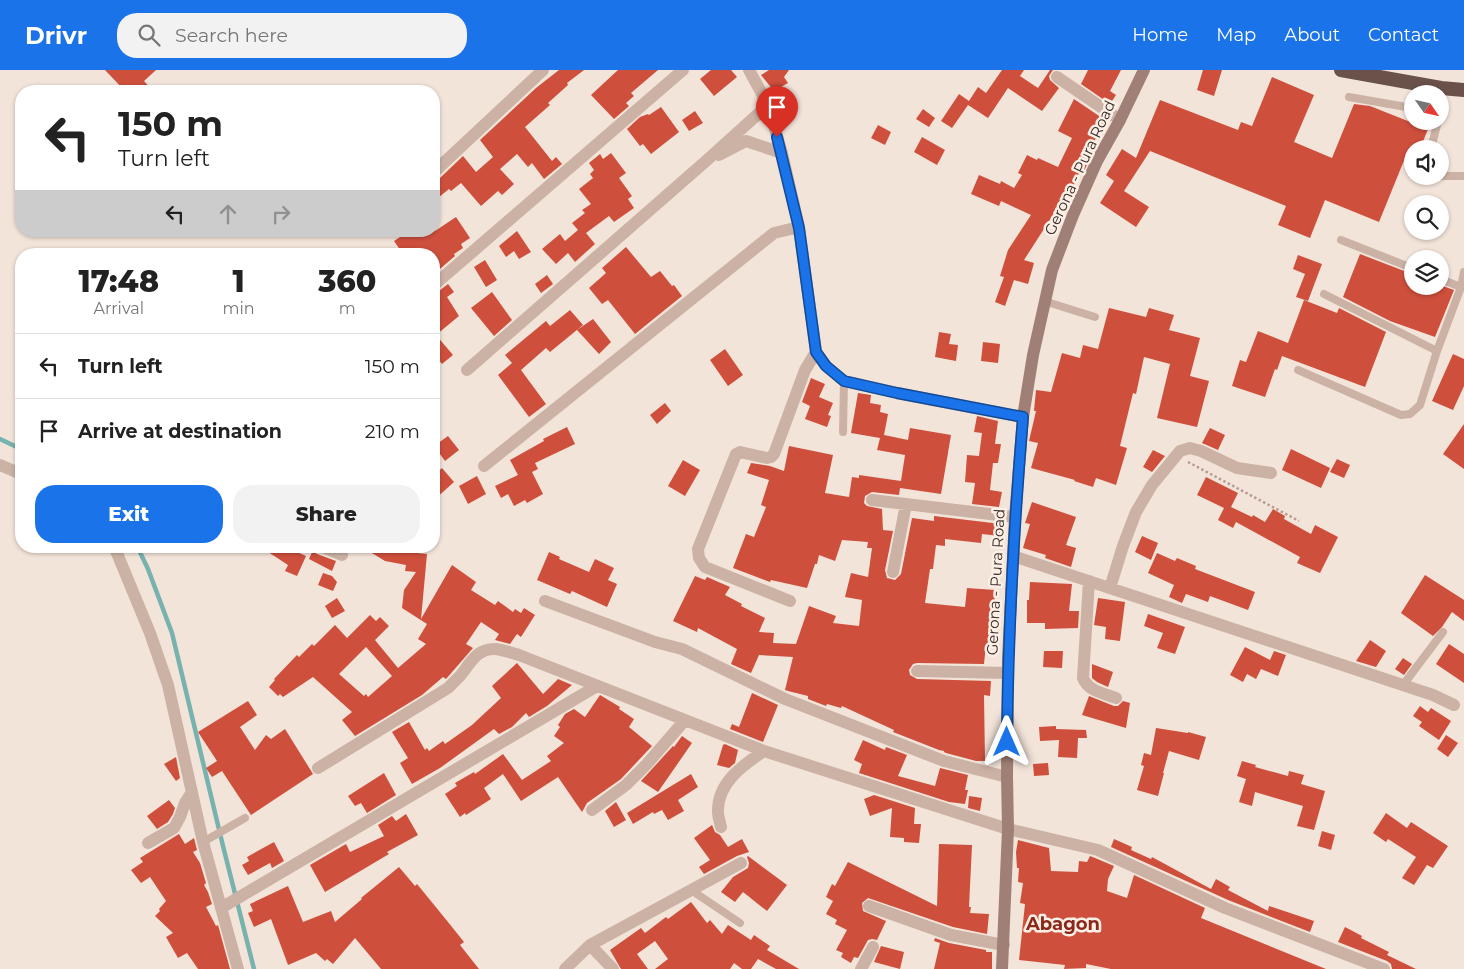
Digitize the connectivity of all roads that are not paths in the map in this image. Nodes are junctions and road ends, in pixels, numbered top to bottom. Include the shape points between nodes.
1 (543, 70) edge
2 (683, 70) edge
3 (749, 70) edge
4 (1144, 70) edge
5 (1341, 70) edge
6 (1057, 77) dead end
7 (1424, 85) edge
8 (1449, 89) edge
9 (1464, 90) edge
10 (1349, 96) dead end
11 (768, 105) junction
12 (1404, 106) edge
13 (1120, 120) junction
14 (782, 153) junction
15 (706, 161) junction
16 (440, 166) edge
17 (1449, 176) edge
18 (1464, 176) edge
19 (799, 228) junction
20 (1341, 240) dead end
21 (1404, 265) edge
22 (1464, 272) edge
23 (440, 280) edge
24 (1449, 282) edge
25 (1461, 287) junction
26 (1324, 294) dead end
27 (1044, 301) junction
28 (1095, 317) dead end
29 (1437, 350) junction
30 (816, 352) junction
31 (467, 370) dead end
32 (1298, 370) dead end
33 (844, 381) junction
34 (1023, 417) junction
35 (843, 432) dead end
36 (0, 464) edge
37 (484, 466) dead end
38 (15, 471) edge
39 (1271, 473) dead end
40 (872, 500) dead end
41 (906, 504) junction
42 (1015, 517) junction
43 (117, 553) edge
44 (337, 553) edge
45 (342, 555) dead end
46 (1013, 556) junction
47 (893, 572) dead end
48 (1089, 581) junction
49 (1110, 588) junction
50 (545, 600) dead end
51 (790, 601) dead end
52 (1443, 632) dead end
53 (917, 671) dead end
54 (1008, 673) junction
55 (1403, 685) junction
56 (597, 686) junction
57 (1116, 698) dead end
58 (1454, 705) dead end
59 (685, 720) junction
60 (764, 751) junction
61 (318, 768) dead end
62 (1007, 776) junction
63 (192, 792) junction
64 (592, 810) dead end
65 (245, 818) dead end
66 (721, 827) dead end
67 (1008, 829) junction
68 (203, 842) junction
69 (148, 843) dead end
70 (741, 863) dead end
71 (691, 890) junction
72 (869, 906) dead end
73 (221, 908) junction
74 (740, 923) dead end
75 (1004, 945) junction
76 (590, 946) junction
77 (873, 947) dead end
78 (238, 969) edge
79 (564, 969) edge
80 (613, 969) edge
81 (861, 969) edge
82 (1002, 969) edge
83 (1384, 969) edge

1 - 16 street
2 - 23 street
3 - 11 street
4 - 13 main road, Gerona - Pura Road
5 - 7 highway
6 - 13 street
8 - 9 highway
10 - 12 lane
11 - 14 street
11 - 15 street
13 - 27 main road, Gerona - Pura Road via 1072,215
14 - 15 street via 746,141
14 - 19 street
15 - 31 street
17 - 18 lane
19 - 30 street
19 - 37 street via 774,233
20 - 21 lane
22 - 25 lane
24 - 25 lane
25 - 29 lane
26 - 29 lane
27 - 28 lane
27 - 34 main road, Gerona - Pura Road
29 - 32 lane via 1420,405 1410,414 1401,414
30 - 33 street via 826,366
30 - 51 street via 805,370 774,454 767,458 736,454 698,549 705,567
33 - 34 street
33 - 35 lane
34 - 42 main road, Gerona - Pura Road
36 - 38 street
39 - 49 street via 1237,468 1190,448 1180,451 1152,485 1136,512
40 - 41 street
41 - 42 street
41 - 47 street
42 - 46 main road, Gerona - Pura Road
43 - 63 street via 168,685
44 - 45 street
46 - 48 street
46 - 54 main road, Gerona - Pura Road
48 - 49 street
48 - 57 street via 1083,678 1090,688
49 - 55 street
50 - 62 street via 655,642 682,649 785,699 935,758
52 - 55 lane
53 - 54 street
54 - 62 main road, Gerona - Pura Road
55 - 58 street
56 - 59 street
56 - 61 street via 519,655 487,650 469,662 448,688
56 - 73 street
59 - 60 street
59 - 64 street via 626,785
60 - 66 street via 739,768 729,780 719,804
60 - 67 street
62 - 67 main road, Gerona - Pura Road
63 - 68 street
63 - 69 street via 174,828
65 - 68 lane
67 - 75 main road, Gerona - Pura Road
67 - 83 street via 1098,850 1225,908
68 - 73 street
70 - 71 street
71 - 74 lane
71 - 76 street
72 - 75 street via 951,936
73 - 78 street
75 - 82 main road, Gerona - Pura Road
76 - 79 street
76 - 80 street
77 - 81 street

